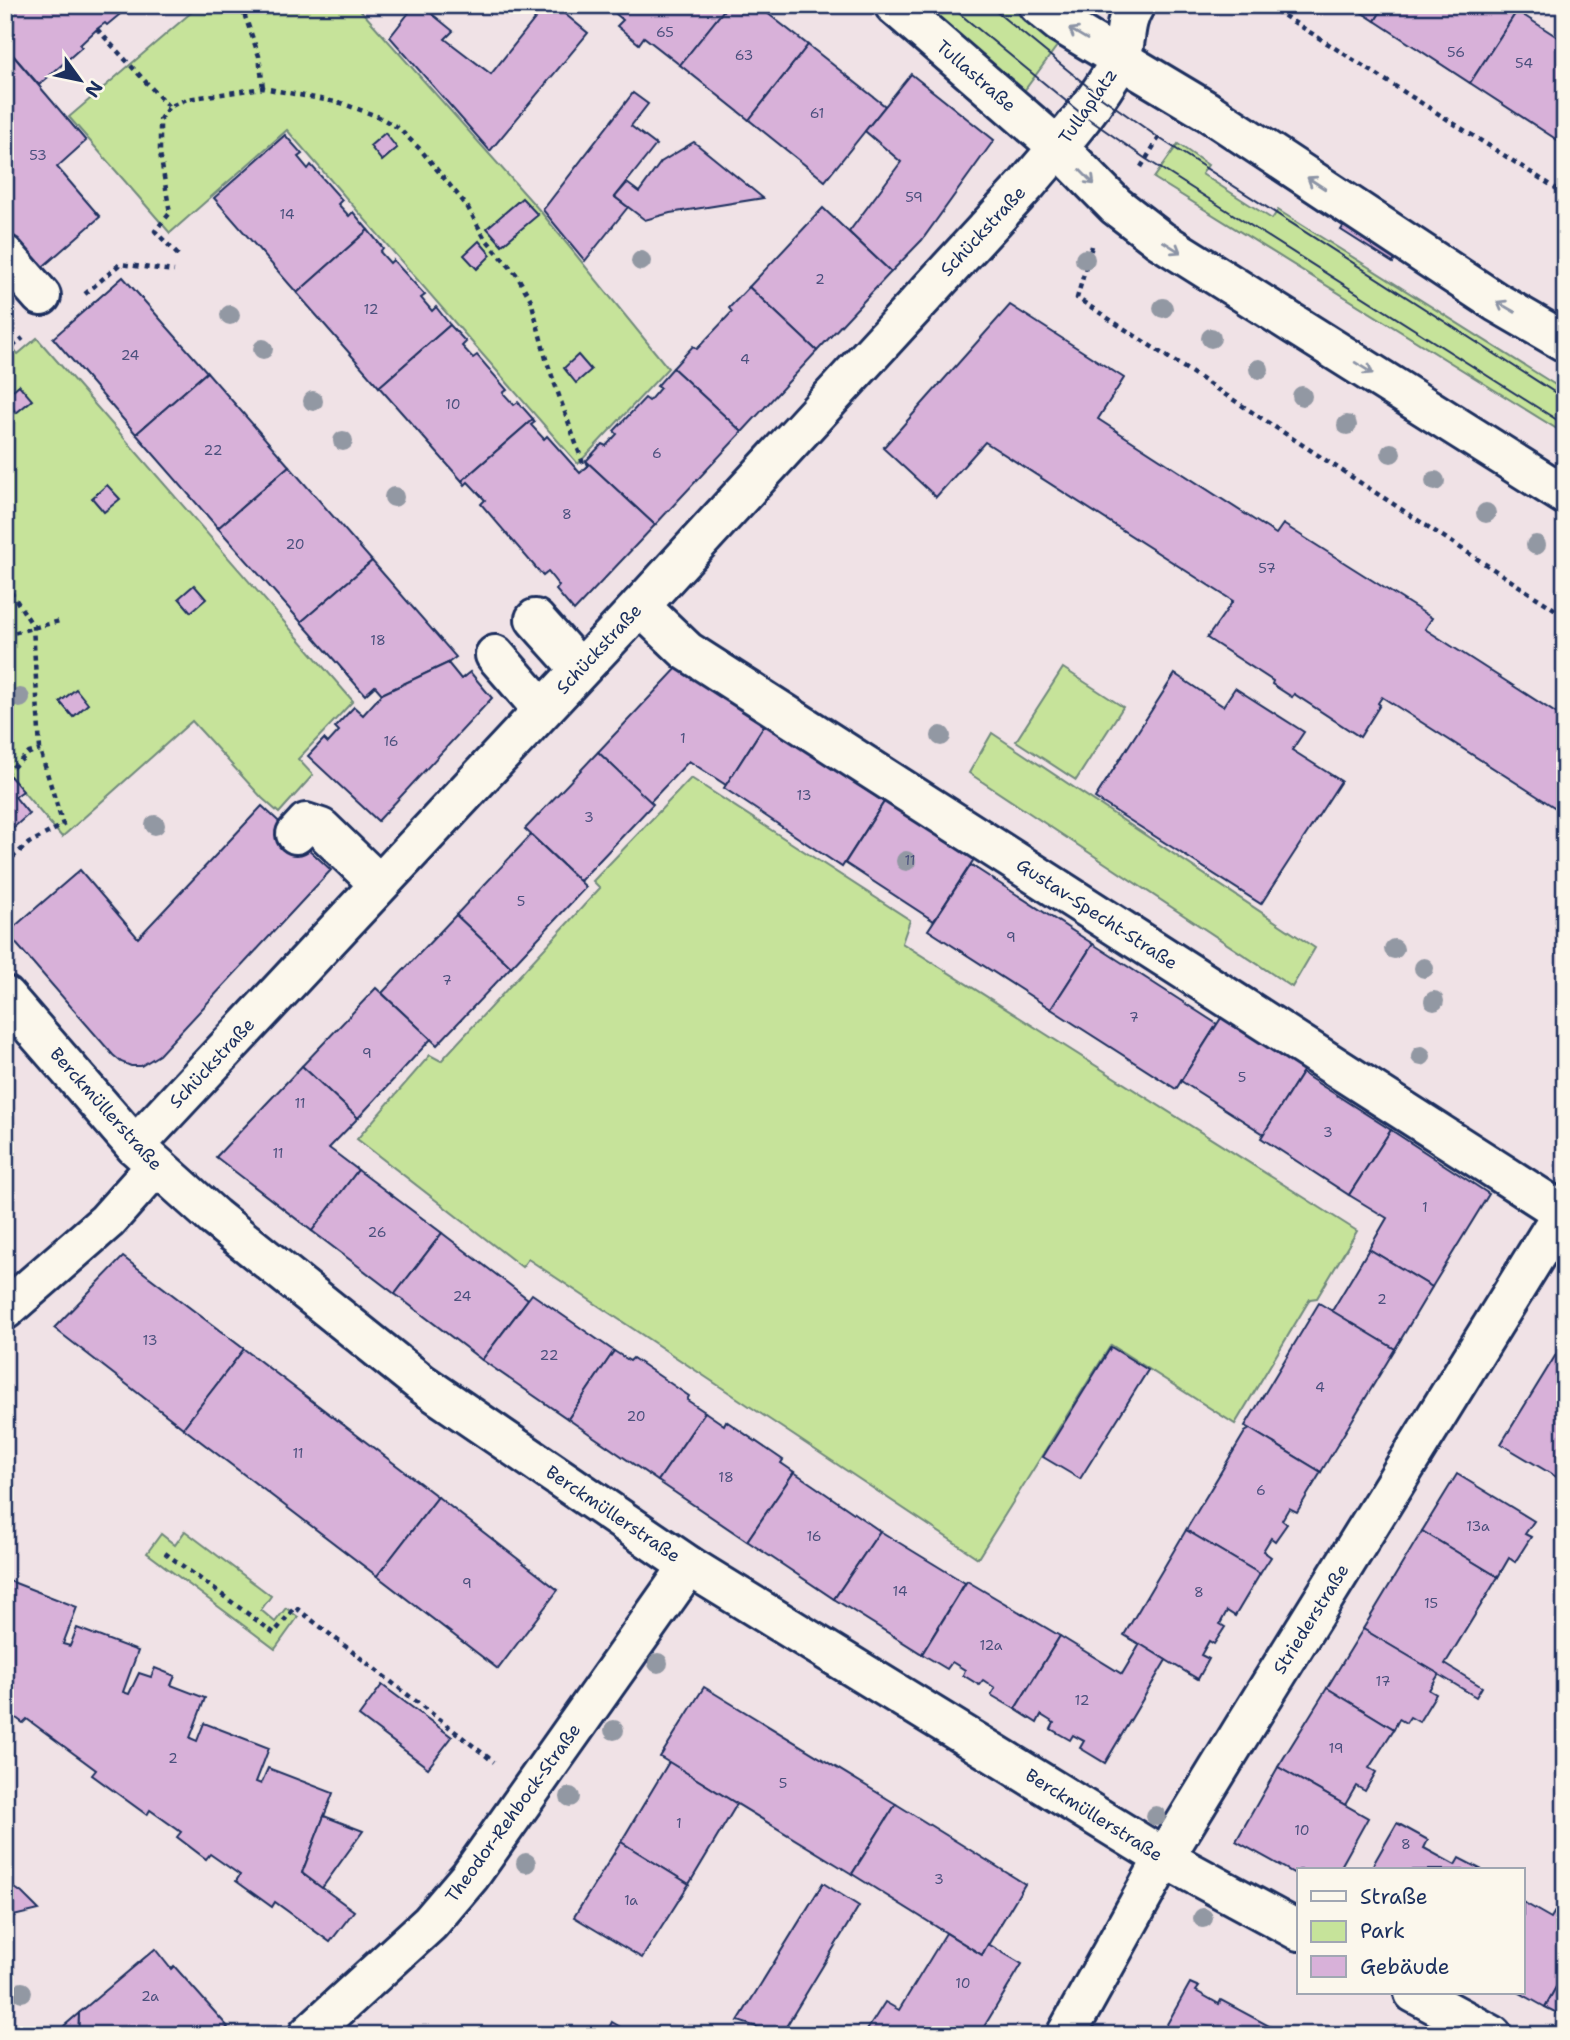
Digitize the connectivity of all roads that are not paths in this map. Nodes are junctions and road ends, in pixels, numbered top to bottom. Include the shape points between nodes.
1 (894, 5) edge
2 (1038, 5) edge
3 (1135, 5) edge
4 (1121, 60) junction
5 (1058, 147) junction
6 (5, 255) edge
7 (41, 296) dead end
8 (1562, 335) edge
9 (1565, 495) edge
10 (640, 606) junction
11 (535, 619) dead end
12 (495, 655) dead end
13 (580, 669) junction
14 (542, 709) junction
15 (296, 834) dead end
16 (379, 884) junction
17 (5, 996) edge
18 (146, 1156) junction
19 (1563, 1210) edge
20 (5, 1310) edge
21 (690, 1566) junction
22 (1164, 1858) junction
23 (1297, 1930) edge
24 (1416, 1994) edge
25 (308, 2035) edge
26 (1066, 2035) edge
27 (1492, 2035) edge

1 - 5 street, Tullastraße
4 -> 2 street
3 - 4 street via 1127,17
4 - 5 street, Tullaplatz
8 -> 4 street, Tullaplatz via 1496,302
5 -> 9 street, Tullaplatz via 1116,206 1160,240
5 - 10 street, Schückstraße
6 - 7 street
10 - 13 street, Schückstraße
10 - 19 street, Gustav-Specht-Straße via 687,651
11 - 13 street
12 - 14 street
13 - 14 street, Schückstraße
14 - 16 street, Schückstraße
15 - 16 street via 306,823 321,828
16 - 18 street, Schückstraße
17 - 18 street, Berckmüllerstraße
18 - 20 street, Schückstraße via 107,1220
18 - 21 street, Berckmüllerstraße via 225,1226 421,1383
19 - 22 street, Striederstraße
21 - 22 street, Berckmüllerstraße
21 - 25 street, Theodor-Rehbock-Straße via 448,1904
22 - 23 street, Berckmüllerstraße
22 - 26 street, Striederstraße
24 - 27 street

